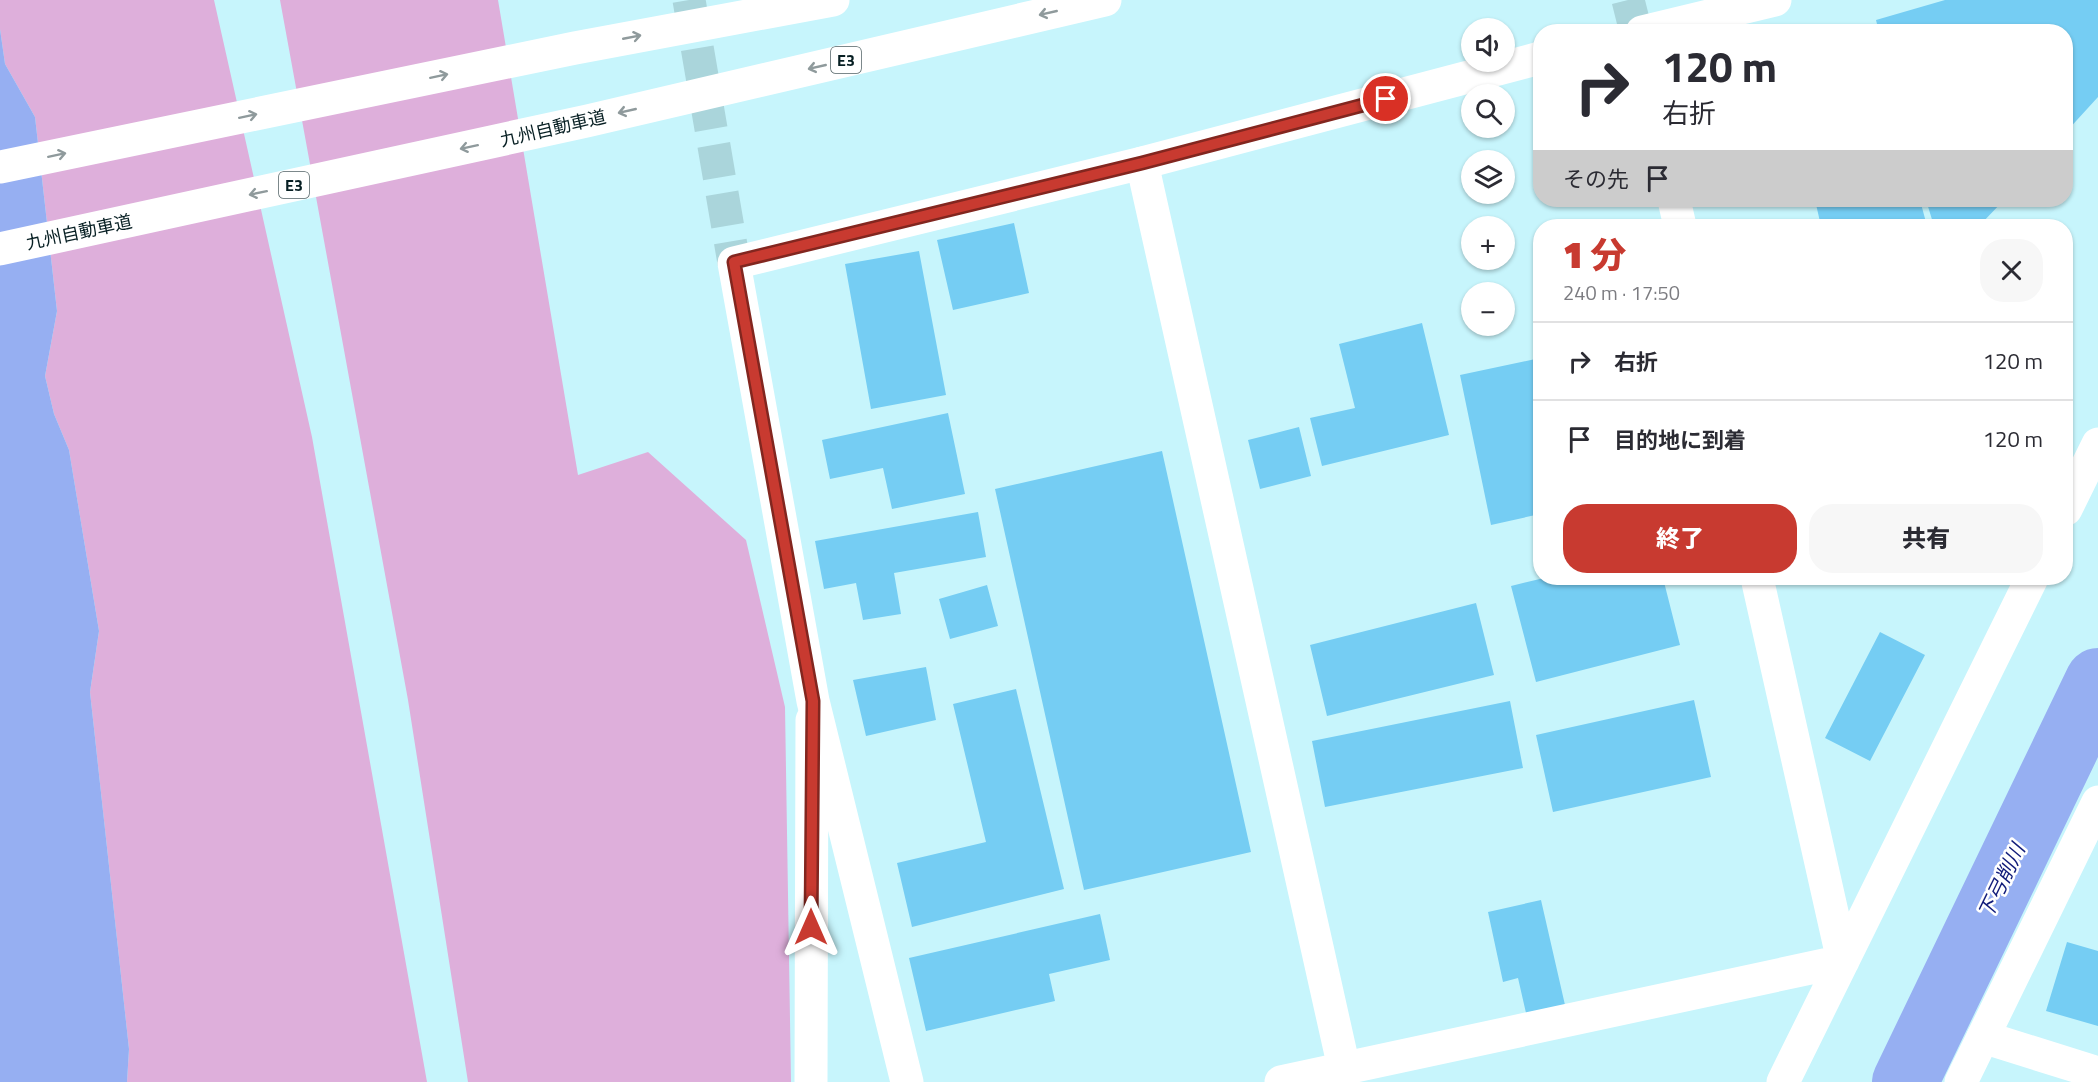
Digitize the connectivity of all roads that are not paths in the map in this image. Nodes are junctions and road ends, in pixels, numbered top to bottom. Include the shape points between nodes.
1 (833, 0) edge
2 (1105, 0) edge
3 (1775, 0) edge
4 (1675, 24) edge
5 (1533, 60) edge
6 (1142, 163) junction
7 (0, 167) edge
8 (0, 249) edge
9 (2098, 444) edge
10 (2073, 495) edge
11 (1759, 585) edge
12 (2029, 585) edge
13 (813, 701) junction
14 (2098, 802) edge
15 (1843, 962) junction
16 (1983, 1037) junction
17 (1344, 1068) junction
18 (2098, 1073) edge
19 (811, 1082) edge
20 (907, 1082) edge
21 (1281, 1082) edge
22 (1783, 1082) edge
23 (1961, 1082) edge

7 -> 1 main road via 575,48
2 -> 8 main road, 九州自動車道 / E3 via 587,121
3 - 4 main road
5 - 6 main road
6 - 13 main road via 734,262
6 - 17 main road
9 - 10 main road
11 - 15 main road
12 - 15 main road
13 - 19 main road
13 - 20 main road
14 - 16 main road
15 - 17 main road
15 - 22 main road
16 - 18 main road
16 - 23 main road
17 - 21 main road

